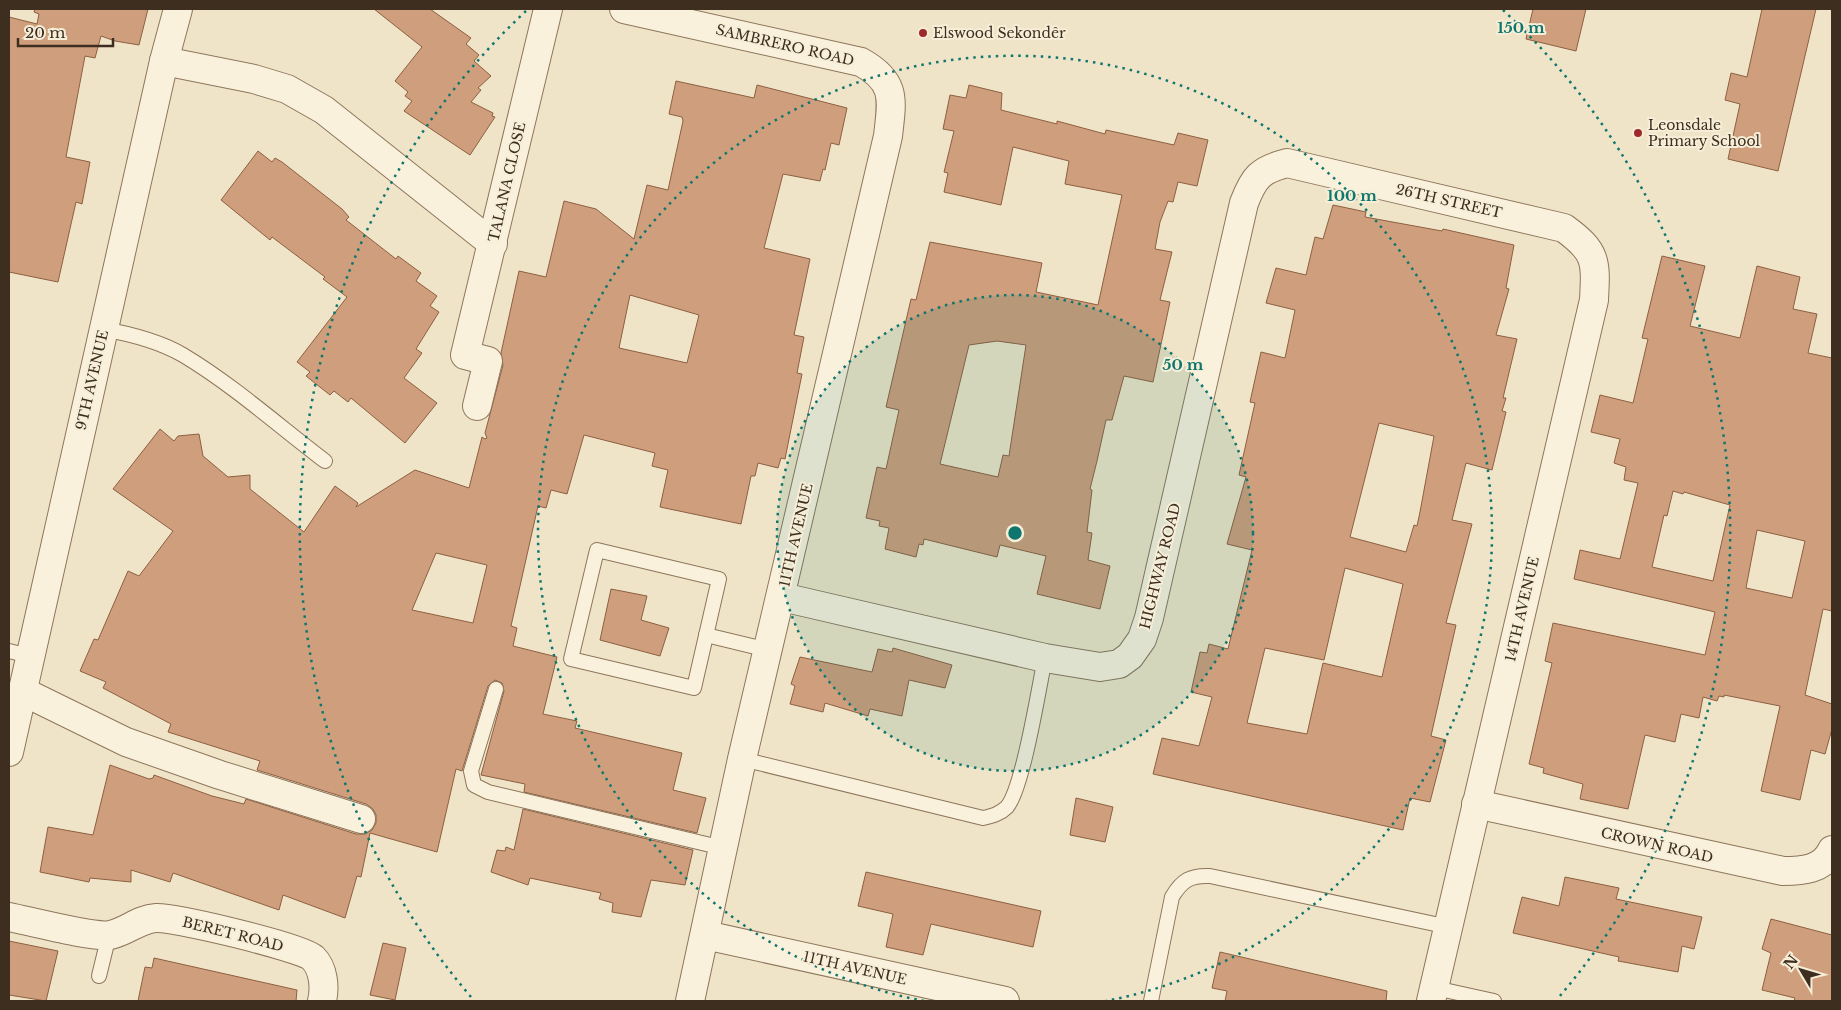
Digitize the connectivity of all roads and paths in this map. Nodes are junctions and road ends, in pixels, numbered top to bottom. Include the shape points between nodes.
1 (178, 9) edge
2 (548, 9) edge
3 (624, 9) edge
4 (164, 61) junction
5 (888, 136) joint
6 (1252, 182) joint
7 (1564, 228) joint
8 (493, 244) junction
9 (103, 329) junction
10 (477, 406) dead end
11 (325, 461) dead end
12 (782, 597) junction
13 (706, 635) junction
14 (768, 650) junction
15 (19, 654) edge
16 (1045, 658) junction
17 (496, 689) dead end
18 (22, 691) junction
19 (9, 752) edge
20 (742, 759) junction
21 (1476, 804) junction
22 (361, 819) dead end
23 (723, 848) junction
24 (1832, 850) edge
25 (9, 917) edge
26 (1449, 926) junction
27 (706, 934) junction
28 (109, 936) junction
29 (100, 976) dead end
30 (1433, 994) edge
31 (322, 1001) edge
32 (690, 1001) edge
33 (1005, 1001) edge
34 (1151, 1001) edge
35 (1494, 1001) edge

1 - 4 street, 9TH AVENUE
2 - 8 street, TALANA CLOSE
3 - 5 street, SAMBRERO ROAD via 861,62 884,78 892,101
4 - 8 street via 254,79 302,97 324,110
4 - 9 street, 9TH AVENUE
5 - 12 street, 11TH AVENUE
6 - 7 street, 26TH STREET via 1272,167 1287,163
6 - 16 street, HIGHWAY ROAD via 1244,203 1154,599 1142,639 1130,656 1118,664 1100,668
7 - 21 street, 14TH AVENUE via 1591,252 1596,270 1594,300
8 - 10 street, TALANA CLOSE via 465,355 488,361
9 - 11 lane via 136,336 182,354
9 - 15 street, 9TH AVENUE
12 - 14 street, 11TH AVENUE
12 - 16 street, HIGHWAY ROAD
13 - 13 lane via 694,688 571,659 597,550 719,579
13 - 14 lane
14 - 20 street, 11TH AVENUE
15 - 18 street, 9TH AVENUE
16 - 20 lane via 1012,797 1007,806 992,816 983,818
17 - 23 lane via 471,771 474,785 488,792
18 - 19 street, 9TH AVENUE
18 - 22 street via 126,742
20 - 23 street, 11TH AVENUE
21 - 24 street, CROWN ROAD via 1783,871 1801,871 1818,866
21 - 26 street, 14TH AVENUE
23 - 27 street, 11TH AVENUE
25 - 28 street
26 - 30 street, 14TH AVENUE
26 - 34 lane via 1195,875 1181,883 1172,897
27 - 32 street, 11TH AVENUE
27 - 33 street, 11TH AVENUE
28 - 29 lane
28 - 31 street, BERET ROAD via 142,920 165,918 301,952 313,958 321,972
30 - 35 lane

